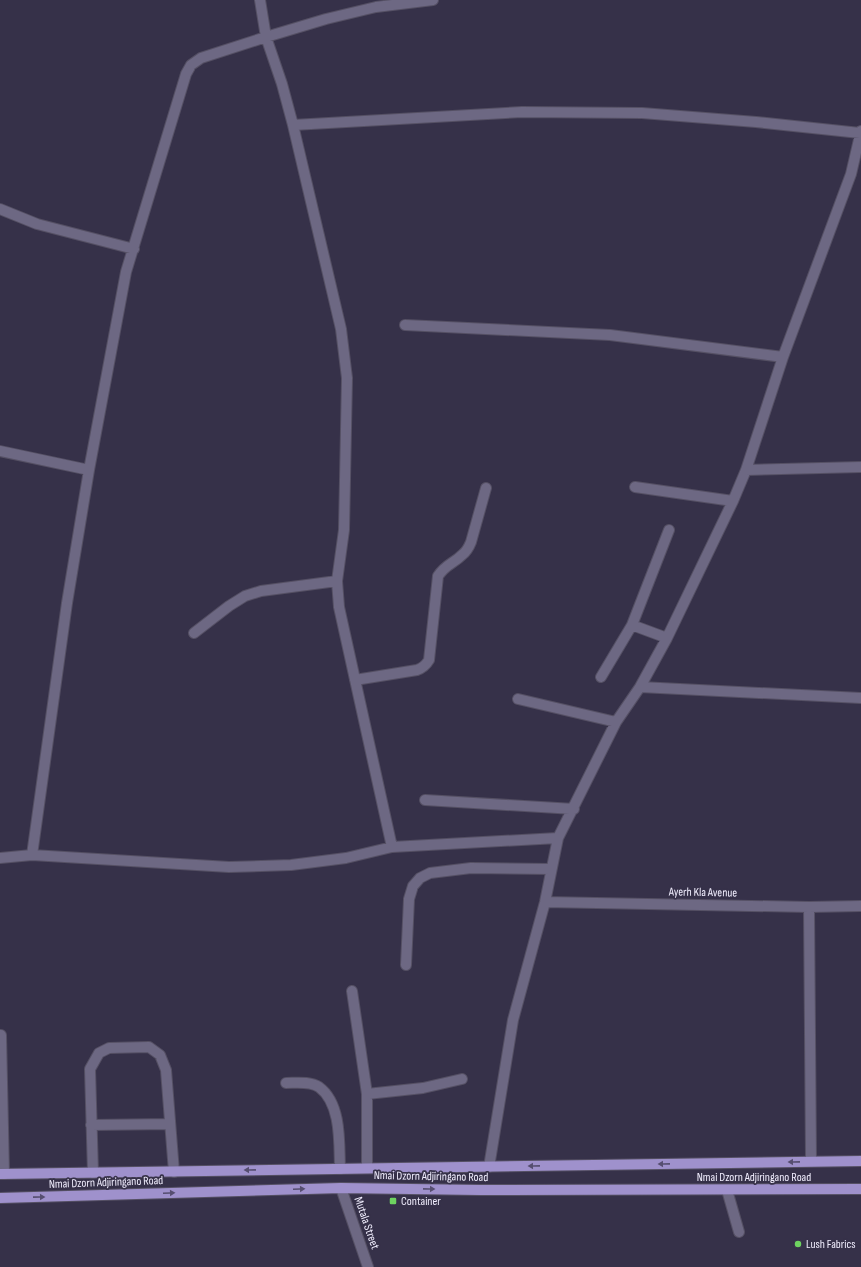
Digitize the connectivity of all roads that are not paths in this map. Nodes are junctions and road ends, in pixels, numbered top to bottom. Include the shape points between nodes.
1 (260, 0) edge
2 (433, 0) edge
3 (266, 37) junction
4 (293, 125) junction
5 (861, 132) edge
6 (856, 175) edge
7 (0, 209) edge
8 (134, 249) junction
9 (405, 325) dead end
10 (783, 357) junction
11 (0, 451) edge
12 (861, 467) edge
13 (89, 470) junction
14 (746, 470) junction
15 (635, 487) dead end
16 (486, 488) dead end
17 (733, 501) junction
18 (668, 530) dead end
19 (337, 581) junction
20 (632, 625) junction
21 (194, 633) dead end
22 (667, 638) junction
23 (601, 677) dead end
24 (355, 680) junction
25 (640, 687) junction
26 (518, 698) dead end
27 (861, 698) edge
28 (616, 722) junction
29 (425, 800) dead end
30 (574, 809) junction
31 (558, 838) junction
32 (392, 848) junction
33 (32, 855) junction
34 (0, 858) edge
35 (552, 869) junction
36 (545, 902) junction
37 (861, 906) edge
38 (809, 907) junction
39 (406, 965) dead end
40 (352, 991) dead end
41 (1, 1035) dead end
42 (462, 1079) dead end
43 (286, 1083) dead end
44 (367, 1094) junction
45 (170, 1124) junction
46 (91, 1125) junction
47 (811, 1161) junction
48 (861, 1161) edge
49 (488, 1167) junction
50 (367, 1168) junction
51 (340, 1169) junction
52 (174, 1172) junction
53 (93, 1173) junction
54 (2, 1174) edge
55 (341, 1188) junction
56 (861, 1189) edge
57 (727, 1190) junction
58 (0, 1198) edge
59 (739, 1232) dead end
60 (368, 1267) edge

1 - 3 street
2 - 3 street via 376,7
3 - 4 street
3 - 8 street via 201,58 191,65 186,74
4 - 5 street via 522,112 642,113
4 - 19 street via 341,329 347,378 344,530
5 - 6 street
6 - 10 street
7 - 8 street via 37,224
8 - 13 street via 126,272
9 - 10 street via 610,335
10 - 14 street
11 - 13 street
12 - 14 street
13 - 33 street via 67,603
14 - 17 street
15 - 17 street
16 - 24 street via 471,542 464,554 443,568 438,576 427,664 418,670
17 - 22 street
18 - 20 street
19 - 21 street via 261,591 245,596
19 - 24 street via 338,607
20 - 22 street
20 - 23 street
22 - 25 street
24 - 32 street
25 - 27 street
25 - 28 street
26 - 28 street
28 - 30 street
29 - 30 street
30 - 31 street
31 - 32 street
31 - 35 street
32 - 33 street via 346,858 291,865 229,868
33 - 34 street
35 - 36 street
35 - 39 street via 472,868 430,873 420,878 413,886 409,899
36 - 38 street, Ayerh Kla Avenue
36 - 49 street via 513,1020
37 - 38 street, Ayerh Kla Avenue
38 - 47 street
40 - 44 street
41 - 54 street
42 - 44 street via 423,1088
43 - 51 street via 308,1083 319,1087 329,1099 338,1128
44 - 50 street
45 - 46 street
45 - 46 street via 166,1070 160,1055 149,1047 109,1048 99,1053 90,1069
45 - 52 street
46 - 53 street
47 - 48 main road, Nmai Dzorn Adjiringano Road
47 -> 49 main road, Nmai Dzorn Adjiringano Road
49 - 50 main road, Nmai Dzorn Adjiringano Road
50 - 51 main road, Nmai Dzorn Adjiringano Road
51 -> 52 main road, Nmai Dzorn Adjiringano Road
52 - 53 main road, Nmai Dzorn Adjiringano Road
53 - 54 main road, Nmai Dzorn Adjiringano Road
55 -> 57 main road, Nmai Dzorn Adjiringano Road
58 -> 55 main road, Nmai Dzorn Adjiringano Road
55 - 60 street, Mutala Street
56 - 57 main road, Nmai Dzorn Adjiringano Road
57 - 59 street

